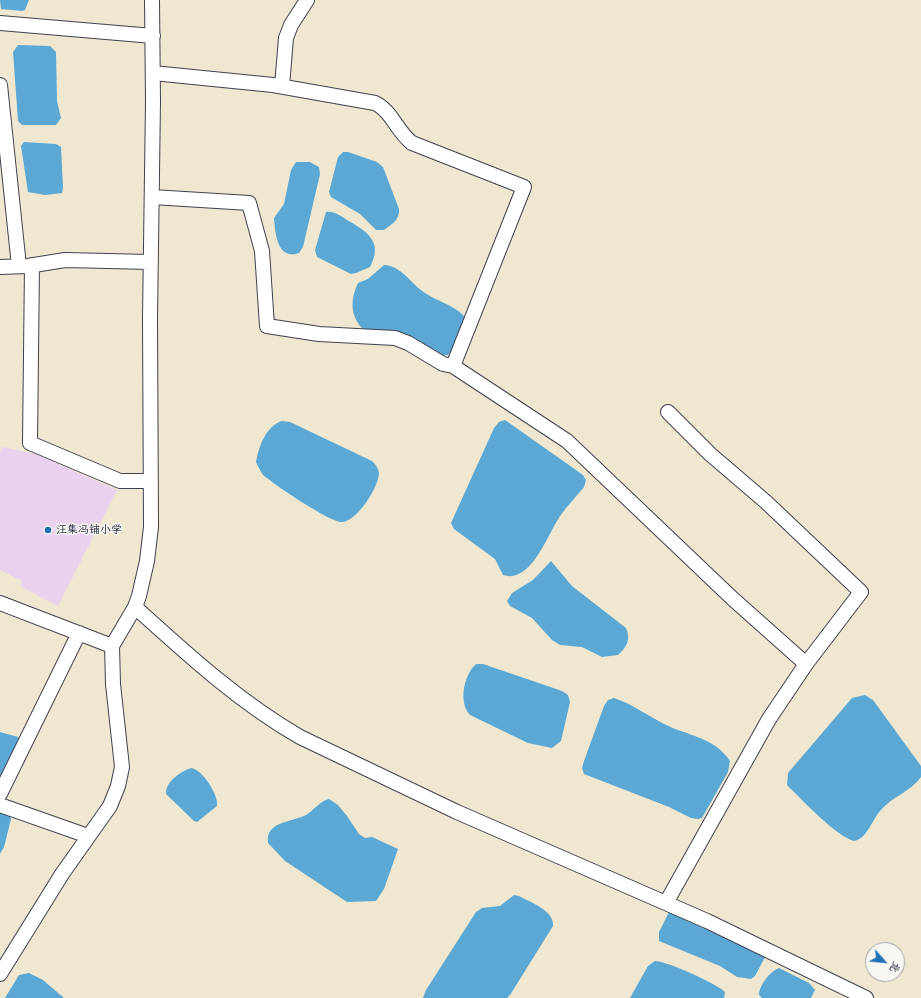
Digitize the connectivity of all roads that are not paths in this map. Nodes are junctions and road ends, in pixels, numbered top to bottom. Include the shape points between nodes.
1 (152, 0) edge
2 (307, 0) edge
3 (0, 23) edge
4 (153, 36) junction
5 (153, 73) junction
6 (0, 85) edge
7 (282, 86) junction
8 (152, 197) junction
9 (151, 262) junction
10 (25, 266) junction
11 (0, 267) edge
12 (453, 366) junction
13 (668, 412) dead end
14 (151, 481) junction
15 (0, 603) edge
16 (135, 607) junction
17 (79, 633) junction
18 (112, 646) junction
19 (806, 664) junction
20 (0, 794) edge
21 (0, 805) edge
22 (88, 836) junction
23 (666, 903) junction
24 (0, 974) edge
25 (866, 998) edge

1 - 4 street
2 - 7 street via 286,38
3 - 4 street
4 - 5 street
5 - 7 street
5 - 8 street
6 - 10 street
7 - 12 street via 375,103 385,109 412,143 524,188
8 - 9 street
8 - 12 street via 249,203 262,250 267,326 319,334 395,338 408,342 443,364
9 - 10 street via 65,260
9 - 14 street
10 - 11 street
10 - 14 street via 30,443 120,481
12 - 19 street via 564,439 733,599
13 - 19 street via 710,454 766,502 861,592
14 - 16 street via 147,561
15 - 17 street
16 - 18 street
16 - 23 street via 212,674 277,723 300,737 457,812
17 - 18 street
17 - 20 street
18 - 22 street via 112,684 122,767 110,806
19 - 23 street via 758,737
21 - 22 street
22 - 24 street
23 - 25 street via 753,942

